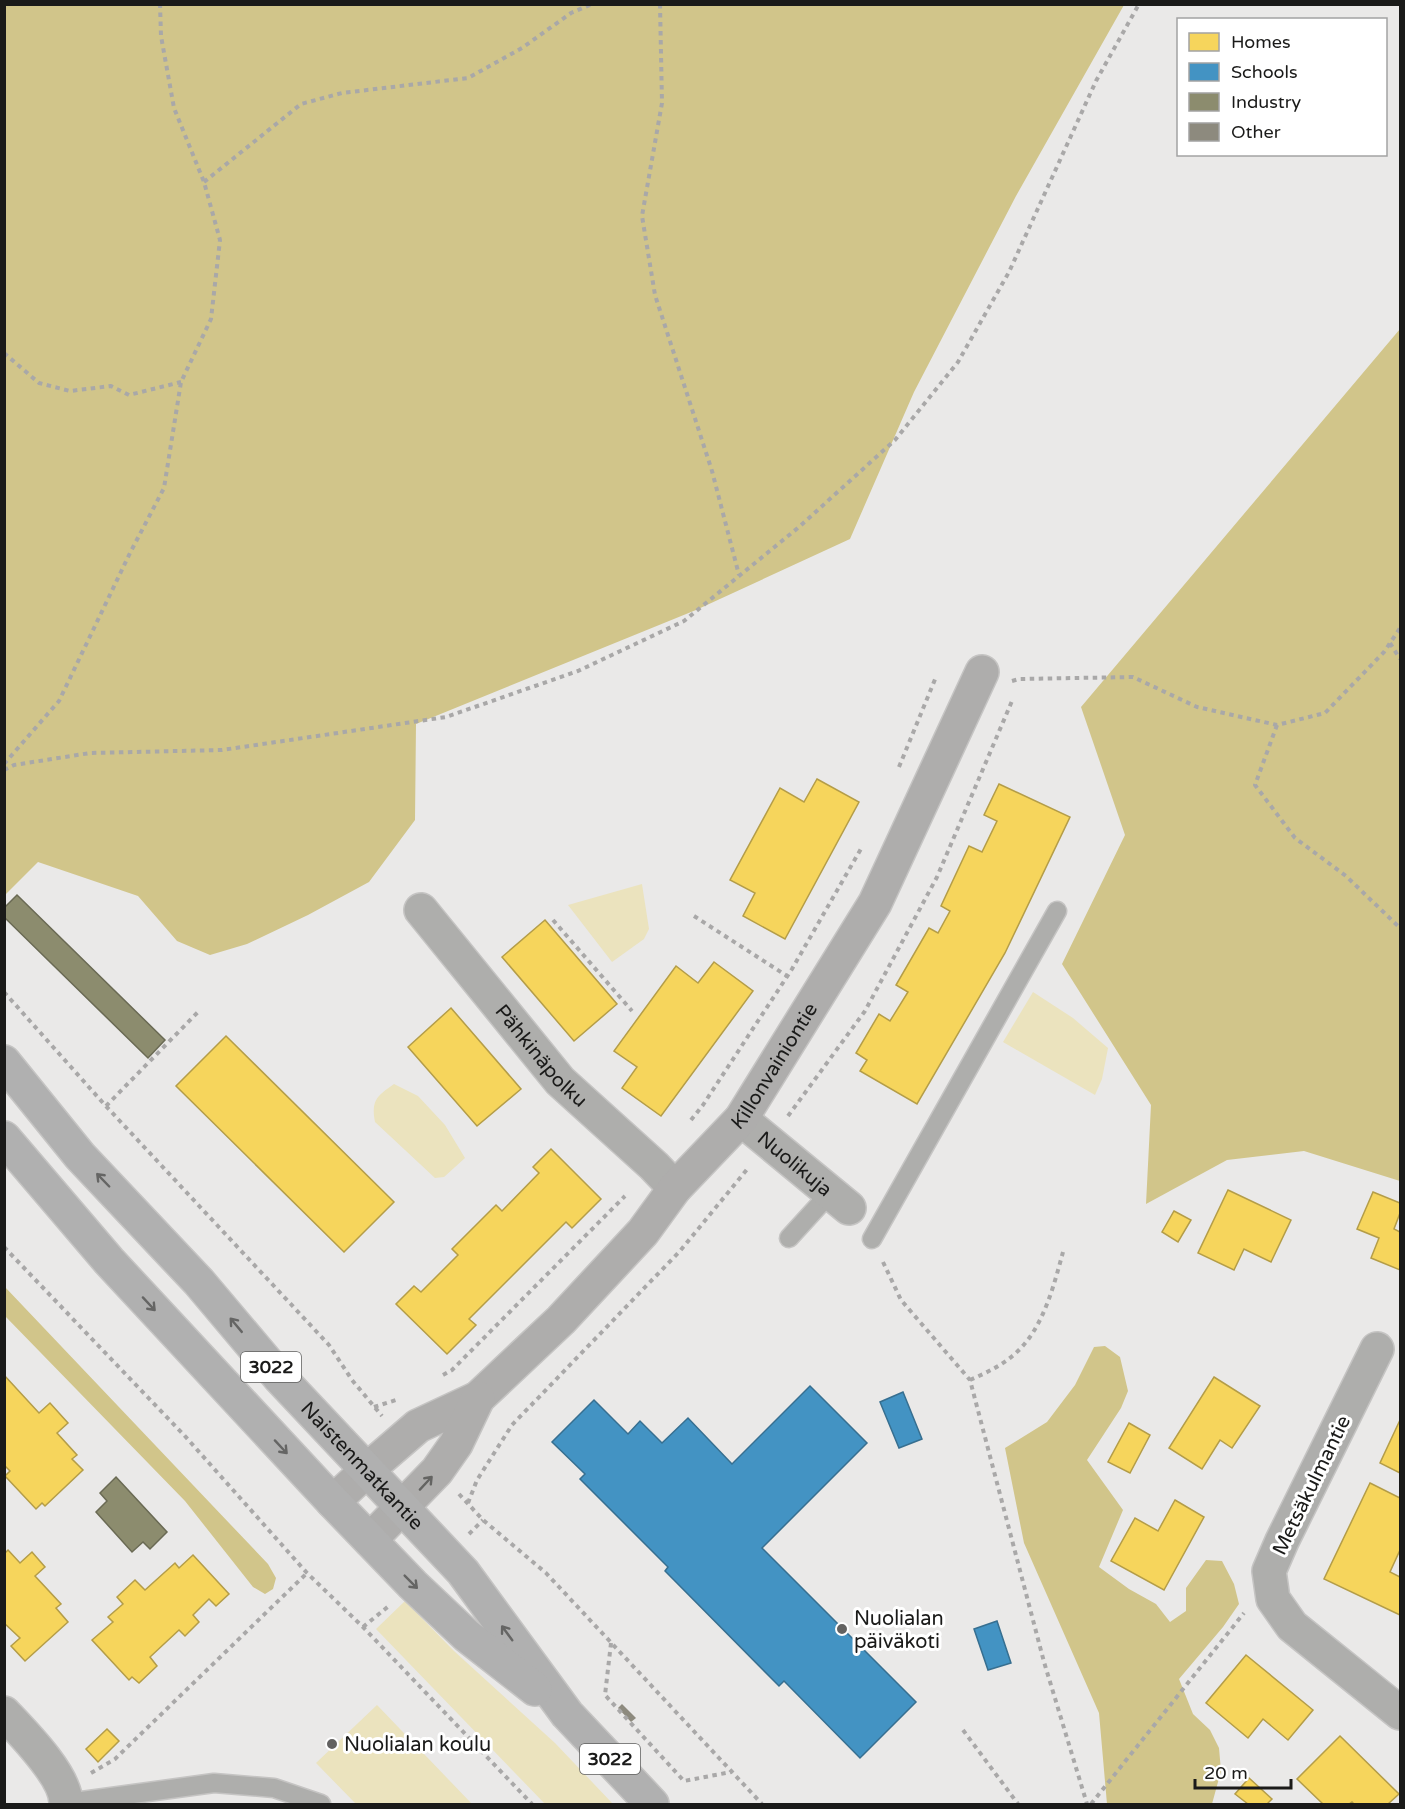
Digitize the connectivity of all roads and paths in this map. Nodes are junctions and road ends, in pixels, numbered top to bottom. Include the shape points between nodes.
1 (160, 4) edge
2 (592, 4) edge
3 (660, 4) edge
4 (1139, 4) edge
5 (204, 182) junction
6 (4, 353) edge
7 (181, 382) junction
8 (740, 575) junction
9 (1401, 628) edge
10 (1390, 643) junction
11 (1401, 659) edge
12 (936, 678) dead end
13 (976, 684) joint
14 (1277, 724) junction
15 (4, 764) edge
16 (4, 770) edge
17 (896, 773) dead end
18 (862, 847) dead end
19 (421, 910) dead end
20 (1057, 911) dead end
21 (694, 916) dead end
22 (553, 920) dead end
23 (1401, 928) edge
24 (787, 976) junction
25 (4, 992) edge
26 (632, 1011) dead end
27 (198, 1012) dead end
28 (4, 1062) edge
29 (106, 1106) junction
30 (741, 1119) junction
31 (689, 1123) dead end
32 (4, 1138) edge
33 (665, 1177) junction
34 (840, 1200) joint
35 (789, 1238) dead end
36 (872, 1239) joint
37 (4, 1248) edge
38 (1063, 1252) dead end
39 (1377, 1349) dead end
40 (434, 1380) dead end
41 (970, 1380) junction
42 (478, 1398) junction
43 (398, 1399) dead end
44 (374, 1407) junction
45 (404, 1438) junction
46 (367, 1470) junction
47 (437, 1472) junction
48 (333, 1502) junction
49 (403, 1508) junction
50 (370, 1540) junction
51 (1269, 1571) junction
52 (307, 1573) junction
53 (611, 1643) junction
54 (4, 1713) edge
55 (1401, 1713) edge
56 (567, 1714) junction
57 (963, 1730) dead end
58 (731, 1772) junction
59 (66, 1799) edge
60 (321, 1804) edge
61 (532, 1804) edge
62 (652, 1804) edge
63 (762, 1804) edge
64 (1018, 1804) edge
65 (1089, 1804) edge

1 - 5 path via 161,36 174,108
2 - 5 path via 571,13 522,48 468,78 342,93 301,104
3 - 8 path via 663,102 642,216 655,294 712,471
4 - 8 path via 1096,81 1009,272 958,362 895,440 800,527
5 - 7 path via 220,240 211,319
6 - 7 path via 39,383 70,391 111,386 129,395
7 - 15 path via 164,488 58,701
8 - 16 path via 684,621 578,671 446,717 222,750 90,753
9 - 10 path
10 - 11 path
10 - 14 path via 1325,713
12 - 17 path
13 - 14 path via 1019,679 1133,677 1197,707
13 - 30 street, Killonvainiontie via 875,903
14 - 23 path via 1255,785 1296,838 1346,876
18 - 24 path
19 - 33 street, Pähkinäpolku via 560,1081
20 - 36 lane
21 - 24 path
22 - 26 path
24 - 31 path
25 - 29 path
27 - 29 path
46 -> 28 main road, Naistenmatkantie / 3022 via 80,1156
29 - 44 path via 329,1345
30 - 33 street, Killonvainiontie
30 - 34 street, Nuolikuja
32 -> 48 main road, Naistenmatkantie / 3022 via 109,1262
33 - 40 path via 452,1370
33 - 42 street, Killonvainiontie via 643,1232 561,1320
34 - 35 lane
36 - 41 path via 901,1300
37 - 52 path via 184,1435
38 - 41 path via 1042,1317 1020,1350
39 - 51 street, Metsäkulmantie
41 - 65 path via 1044,1662
42 - 45 street, Killonvainiontie via 418,1425
42 - 47 street, Killonvainiontie via 456,1444
43 - 44 path
44 - 45 path
45 - 46 street, Killonvainiontie
46 - 48 street, Killonvainiontie
46 - 49 main road, Naistenmatkantie / 3022
49 -> 47 street, Killonvainiontie
47 - 53 path via 483,1520 546,1573
48 - 50 main road, Naistenmatkantie / 3022
49 - 50 street, Killonvainiontie
56 -> 49 main road, Naistenmatkantie / 3022 via 463,1572
50 -> 56 main road, Naistenmatkantie / 3022 via 466,1635
51 - 55 street, Metsäkulmantie via 1273,1599 1292,1626
51 - 65 path via 1243,1616
52 - 59 path via 115,1759
52 - 61 path
53 - 58 path
53 - 58 path via 605,1695 684,1781
54 - 59 street via 33,1743
56 - 62 main road, Naistenmatkantie / 3022
57 - 64 path
58 - 63 path
59 - 60 lane via 214,1783 274,1788

